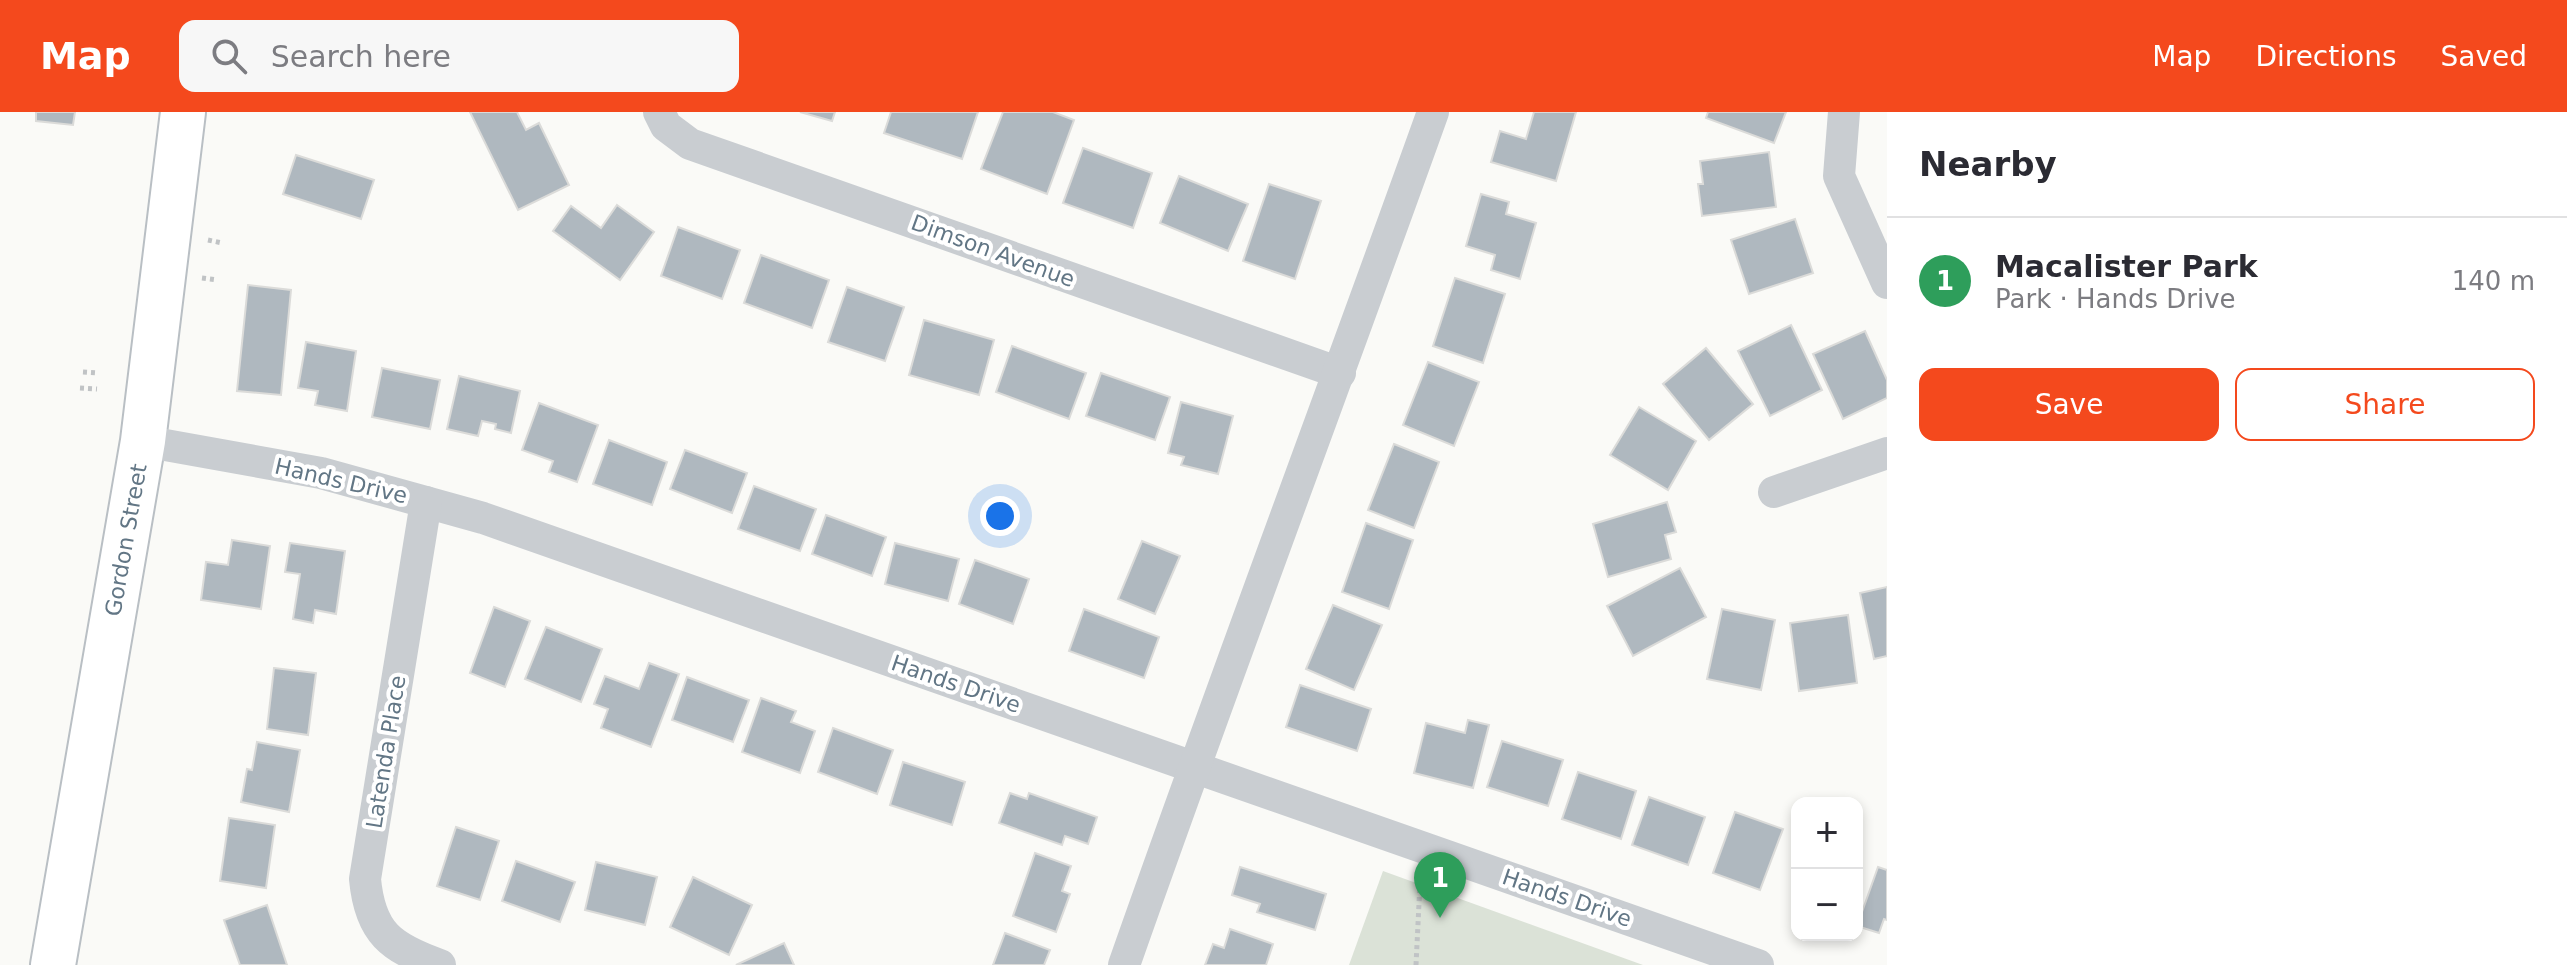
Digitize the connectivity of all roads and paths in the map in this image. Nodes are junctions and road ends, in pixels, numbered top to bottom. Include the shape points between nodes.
1 (183, 112) edge
2 (659, 112) edge
3 (1433, 112) edge
4 (1844, 112) edge
5 (208, 240) dead end
6 (222, 243) dead end
7 (202, 278) dead end
8 (217, 280) dead end
9 (1887, 283) edge
10 (83, 372) dead end
11 (98, 373) dead end
12 (1340, 373) junction
13 (80, 388) dead end
14 (97, 389) dead end
15 (143, 441) junction
16 (1887, 453) edge
17 (1774, 492) dead end
18 (426, 502) junction
19 (1194, 767) junction
20 (1420, 883) dead end
21 (53, 965) edge
22 (440, 965) edge
23 (1124, 965) edge
24 (1416, 965) edge
25 (1758, 965) edge

1 - 15 main road, Gordon Street
2 - 12 street, Dimson Avenue via 666,126 690,144
3 - 12 street
4 - 9 street via 1839,176
5 - 6 path
7 - 8 path
10 - 11 path
12 - 19 street
13 - 14 path
15 - 18 street, Hands Drive via 321,473
15 - 21 main road, Gordon Street
16 - 17 street
18 - 19 street, Hands Drive
18 - 22 street, Latenda Place via 365,879 368,905 380,929 409,954
19 - 23 street
19 - 25 street, Hands Drive
20 - 24 path

